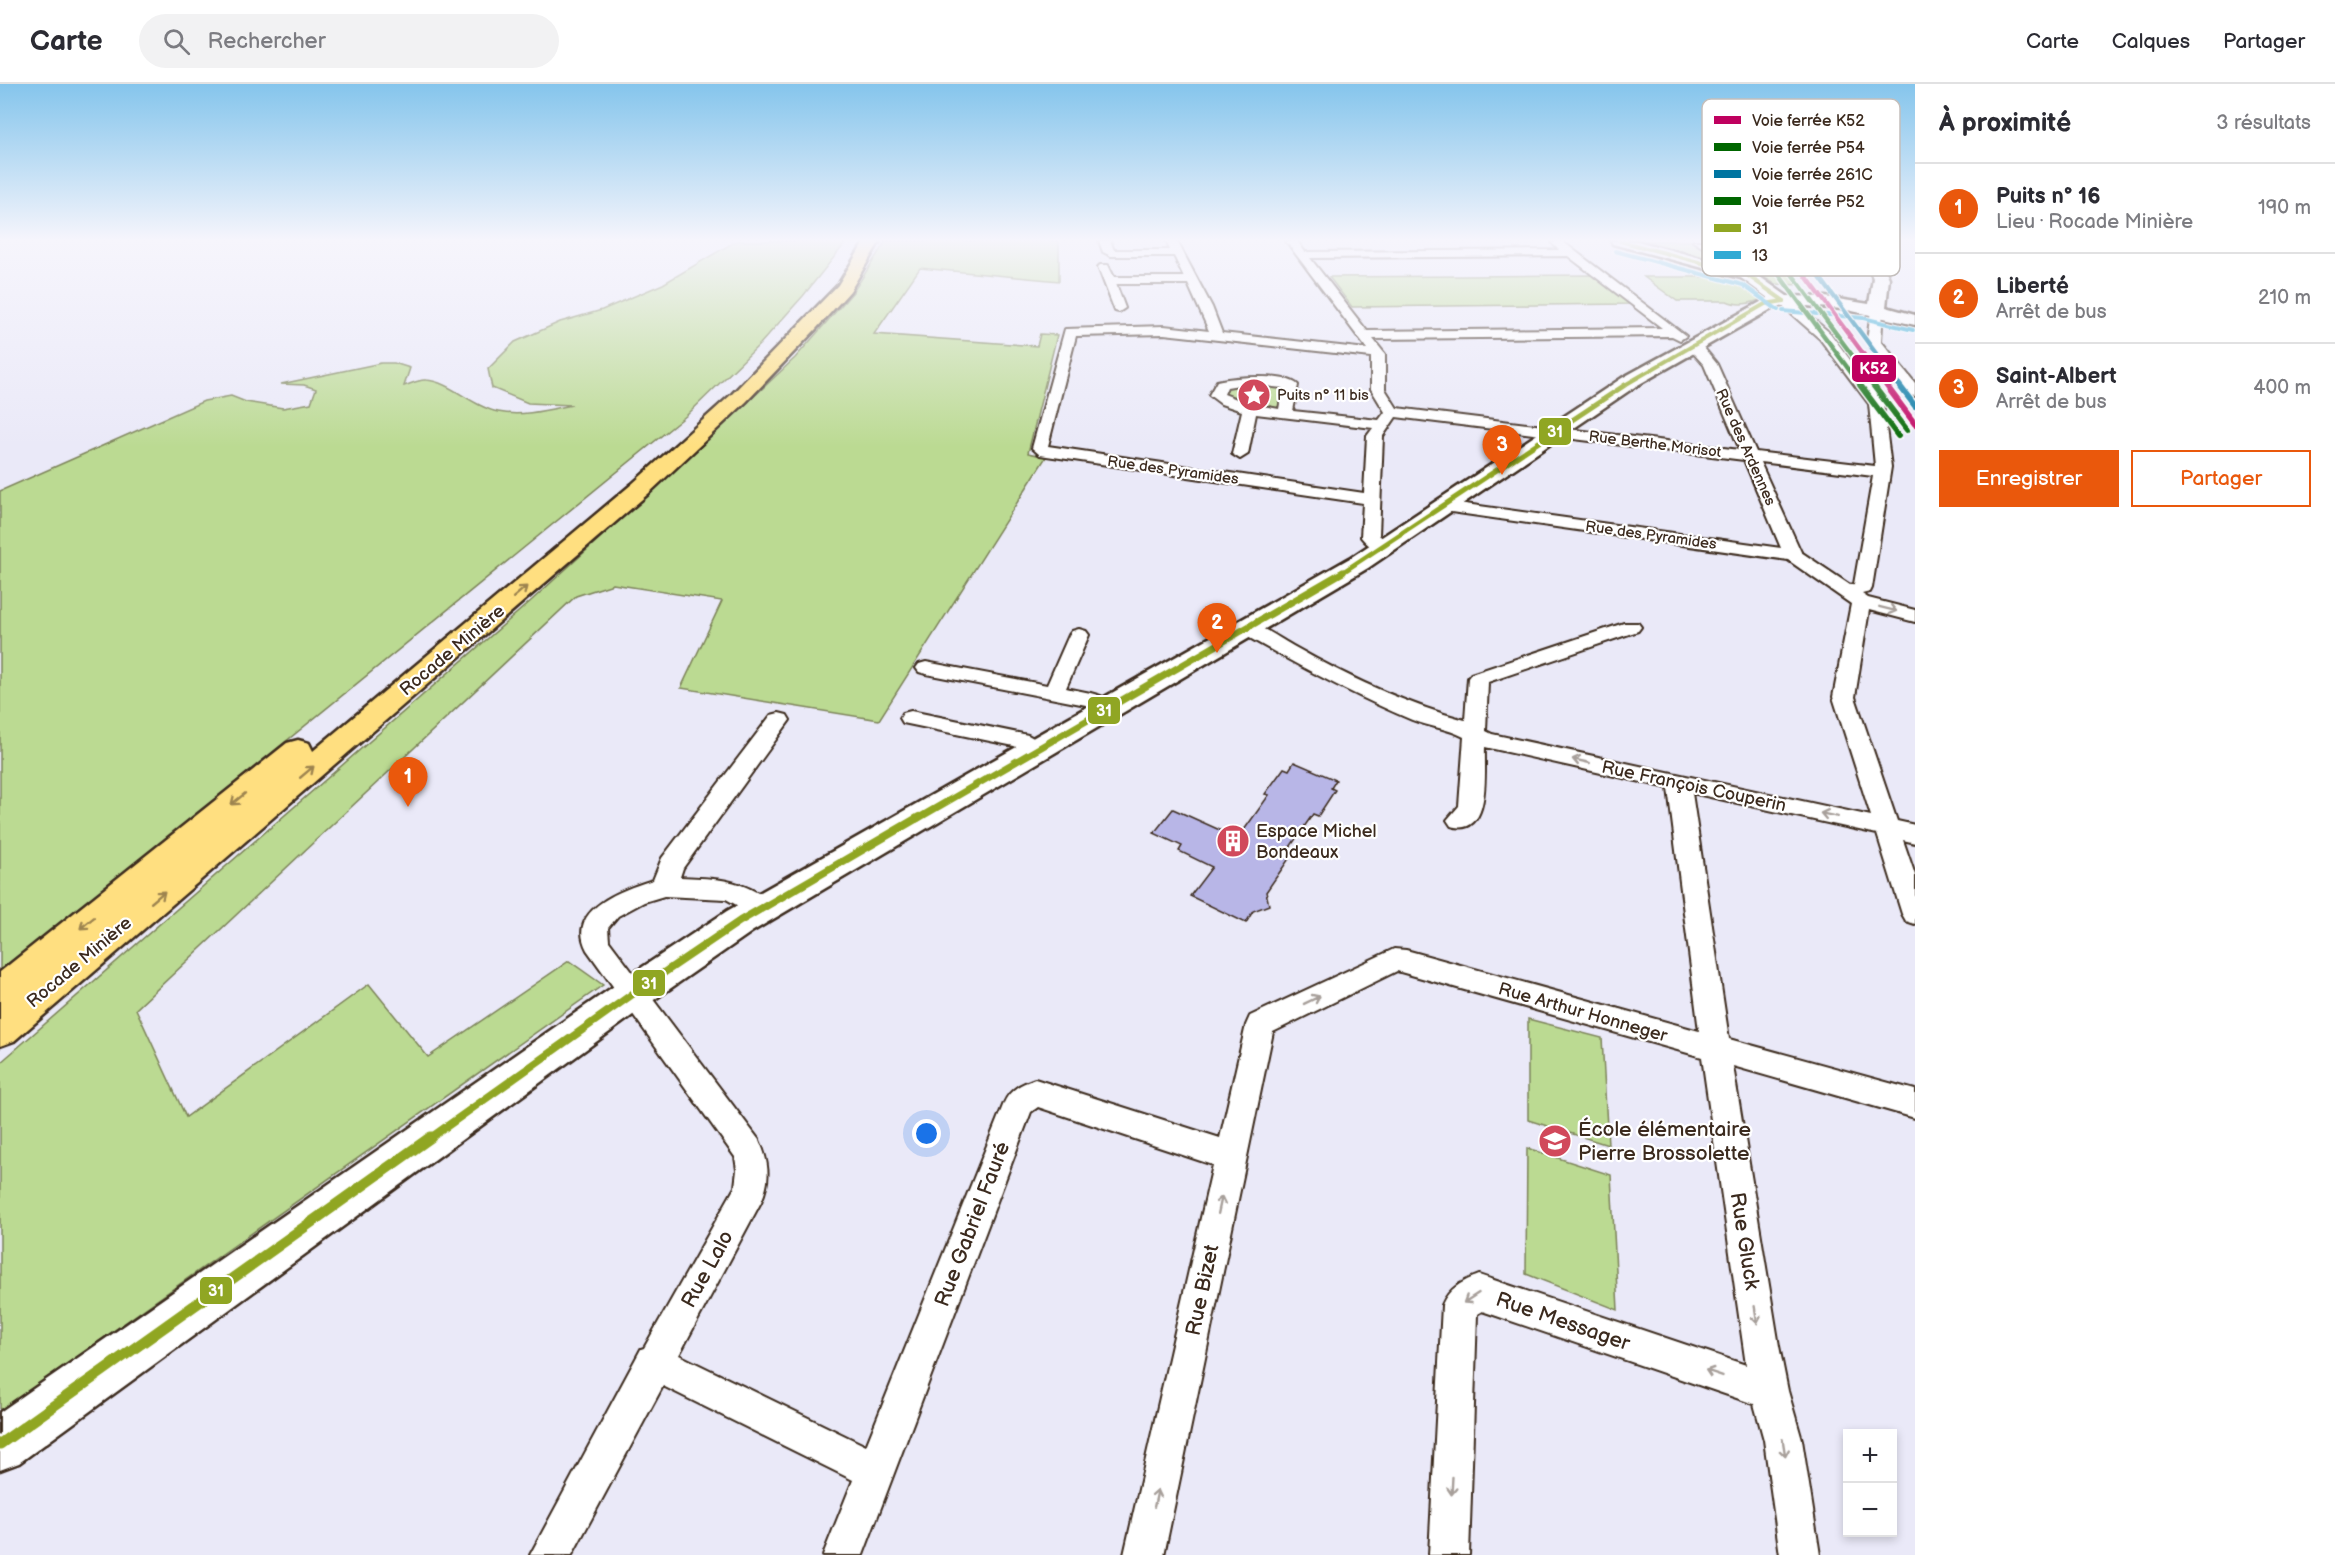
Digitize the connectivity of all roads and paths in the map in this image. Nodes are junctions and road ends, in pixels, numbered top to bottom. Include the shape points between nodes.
1 (804, 310) edge
2 (825, 310) edge
3 (1207, 310) edge
4 (1344, 310) edge
5 (1645, 310) edge
6 (1753, 310) edge
7 (1794, 310) edge
8 (1873, 310) edge
9 (1877, 310) junction
10 (1915, 320) edge
11 (1364, 335) junction
12 (1217, 336) junction
13 (1686, 341) junction
14 (1378, 354) junction
15 (1915, 392) edge
16 (1250, 409) junction
17 (1285, 413) junction
18 (1388, 418) junction
19 (1554, 431) junction
20 (1240, 454) dead end
21 (1750, 455) junction
22 (1882, 472) junction
23 (1372, 499) junction
24 (1444, 506) junction
25 (1384, 547) junction
26 (1793, 555) junction
27 (1854, 596) junction
28 (1915, 616) edge
29 (1631, 627) dead end
30 (1245, 628) junction
31 (1079, 635) dead end
32 (926, 668) dead end
33 (1054, 693) junction
34 (1106, 708) junction
35 (911, 718) dead end
36 (779, 720) dead end
37 (1474, 734) junction
38 (1036, 749) junction
39 (1679, 783) junction
40 (1459, 820) dead end
41 (1886, 827) junction
42 (1915, 834) edge
43 (664, 886) junction
44 (763, 908) junction
45 (1915, 914) edge
46 (634, 993) junction
47 (0, 994) edge
48 (1260, 1025) joint
49 (0, 1029) edge
50 (1716, 1049) junction
51 (1915, 1104) edge
52 (1231, 1156) junction
53 (654, 1362) junction
54 (1770, 1391) junction
55 (0, 1444) edge
56 (875, 1472) junction
57 (550, 1555) edge
58 (843, 1555) edge
59 (1144, 1555) edge
60 (1449, 1555) edge
61 (1800, 1555) edge

1 -> 47 highway, Rocade Minière via 728,387 625,479
49 -> 2 highway, Rocade Minière via 640,489 740,398
3 - 12 street
4 - 11 street
5 - 13 street, Rue des Ardennes
6 - 13 street
7 - 22 street via 1825,336 1876,404
8 - 9 street
9 - 10 street
9 - 15 street via 1874,342
11 - 13 street
11 - 14 street
12 - 14 street
12 - 23 street, Rue des Pyramides via 1164,330 1068,333 1040,448 1046,452
13 - 19 street
13 - 21 street, Rue des Ardennes via 1710,364
14 - 18 street via 1378,389
16 - 17 street, Rue Berthe Morisot
16 - 17 street, Rue Berthe Morisot via 1218,398 1219,387 1245,380 1291,385
16 - 20 street
17 - 18 street, Rue Berthe Morisot
18 - 19 street, Rue Berthe Morisot
18 - 23 street via 1375,436
19 - 21 street, Rue Berthe Morisot
19 - 24 street
21 - 22 street, Rue Berthe Morisot
21 - 26 street, Rue des Ardennes
22 - 27 street via 1863,588
23 - 25 street via 1370,537
24 - 25 street
24 - 26 street, Rue des Pyramides
25 - 30 street
26 - 27 street, Rue des Pyramides
27 -> 28 street, Rue des Pyramides
27 - 41 street via 1844,697
29 - 37 street via 1482,675 1476,687
30 - 34 street
30 - 37 street, Rue François Couperin via 1301,660 1421,716 1451,723
31 - 33 street
32 - 33 street
33 - 34 street via 1092,700
34 - 38 street
35 - 38 street via 1020,740
36 - 43 street via 671,865
39 -> 37 street, Rue François Couperin via 1486,740
37 - 40 street via 1471,809
38 - 44 street
41 -> 39 street, Rue François Couperin
39 - 50 street, Rue Gluck
41 - 42 street, Rue François Couperin
41 - 45 street
43 - 44 street via 731,890
43 - 46 street, Rue Lalo via 609,909 595,926 596,943
44 - 46 street
46 - 53 street, Rue Lalo via 747,1150 754,1176 750,1191
46 - 55 street
48 -> 50 street, Rue Arthur Honneger via 1394,960
48 - 52 street, Rue Bizet
50 - 51 street, Rue Arthur Honneger
50 -> 54 street, Rue Gluck
52 - 56 street, Rue Gabriel Fauré via 1035,1092 1019,1103
59 -> 52 street, Rue Bizet
53 - 56 street
53 - 57 street, Rue Lalo
54 -> 60 street, Rue Messager via 1479,1292 1460,1305
54 -> 61 street, Rue Gluck via 1783,1440
56 - 58 street, Rue Gabriel Fauré

